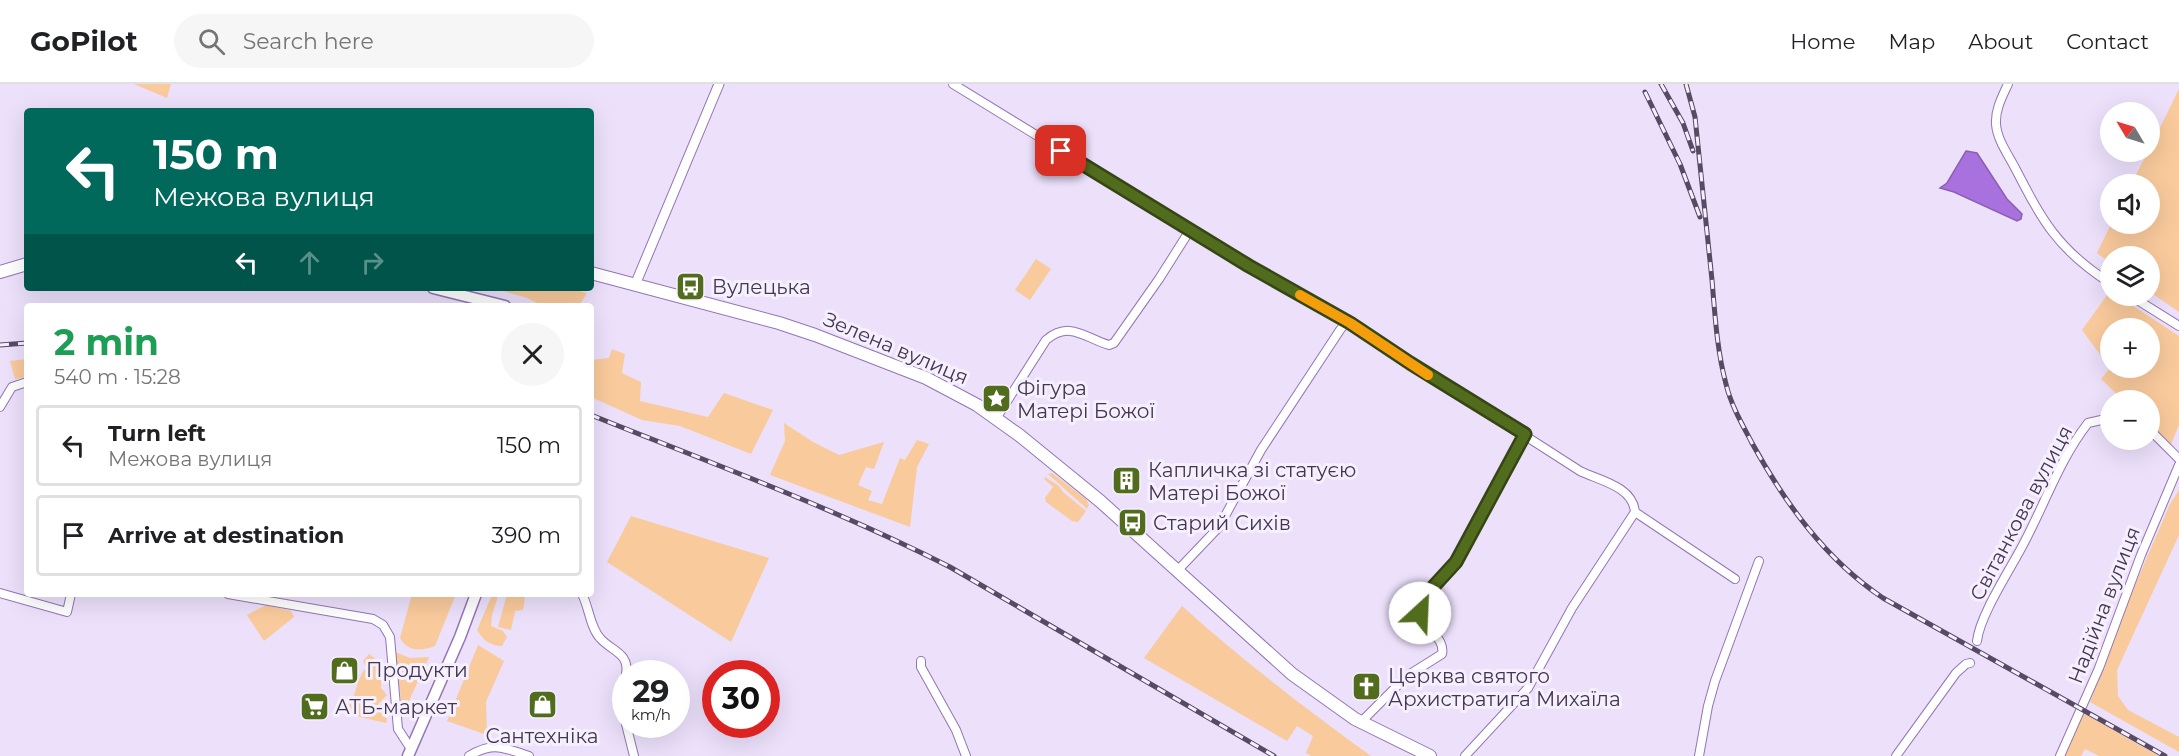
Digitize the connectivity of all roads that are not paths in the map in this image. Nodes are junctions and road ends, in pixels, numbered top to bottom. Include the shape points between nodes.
1 (719, 84) edge
2 (953, 84) edge
3 (2008, 84) edge
4 (1190, 230) junction
5 (24, 265) edge
6 (0, 272) edge
7 (594, 274) edge
8 (2100, 275) edge
9 (635, 285) junction
10 (445, 291) edge
11 (493, 303) edge
12 (2147, 306) edge
13 (1350, 323) junction
14 (2179, 326) edge
15 (24, 383) edge
16 (0, 407) edge
17 (997, 417) junction
18 (2100, 420) edge
19 (1525, 434) junction
20 (2160, 440) edge
21 (2179, 459) edge
22 (2179, 465) edge
23 (1635, 512) junction
24 (1759, 561) dead end
25 (1178, 570) junction
26 (1735, 579) dead end
27 (0, 593) edge
28 (70, 597) edge
29 (245, 597) edge
30 (475, 597) edge
31 (583, 597) edge
32 (1977, 641) dead end
33 (625, 660) edge
34 (921, 661) dead end
35 (1970, 663) dead end
36 (1361, 722) junction
37 (630, 738) edge
38 (410, 752) edge
39 (469, 756) edge
40 (529, 756) edge
41 (634, 756) edge
42 (966, 756) edge
43 (1430, 756) edge
44 (1466, 756) edge
45 (1699, 756) edge
46 (1896, 756) edge
47 (2060, 756) edge

1 - 9 street
2 - 4 street
3 - 8 street via 1998,106 1998,136 2050,230 2066,249
4 - 13 street
4 - 17 street via 1114,343 1109,345 1071,330 1054,333
5 - 6 main road
7 - 9 main road, Зелена вулиця
9 - 17 main road, Зелена вулиця via 828,339 932,381
10 - 11 main road
12 - 14 street
13 - 19 street
13 - 25 street via 1340,330 1262,450 1220,527
15 - 16 street via 12,387
17 - 25 main road, Зелена вулиця
18 - 32 street, Світанкова вулиця via 2088,423 2067,452 1982,623
19 - 23 street via 1580,471 1625,493
19 - 36 street via 1456,562 1420,604 1421,618 1442,644 1442,654 1407,676
20 - 21 street
22 - 47 street, Надійна вулиця
23 - 26 street
23 - 44 street via 1572,608 1528,688
24 - 45 street via 1715,681
25 - 36 main road, Зелена вулиця via 1292,674
27 - 28 street via 67,612
29 - 38 street via 373,619 383,625 390,637 398,729
30 - 38 main road
31 - 33 street via 598,636
34 - 42 street
35 - 46 street via 1956,673
36 - 43 main road, Зелена вулиця
37 - 41 street
39 - 40 street via 483,747 503,747

